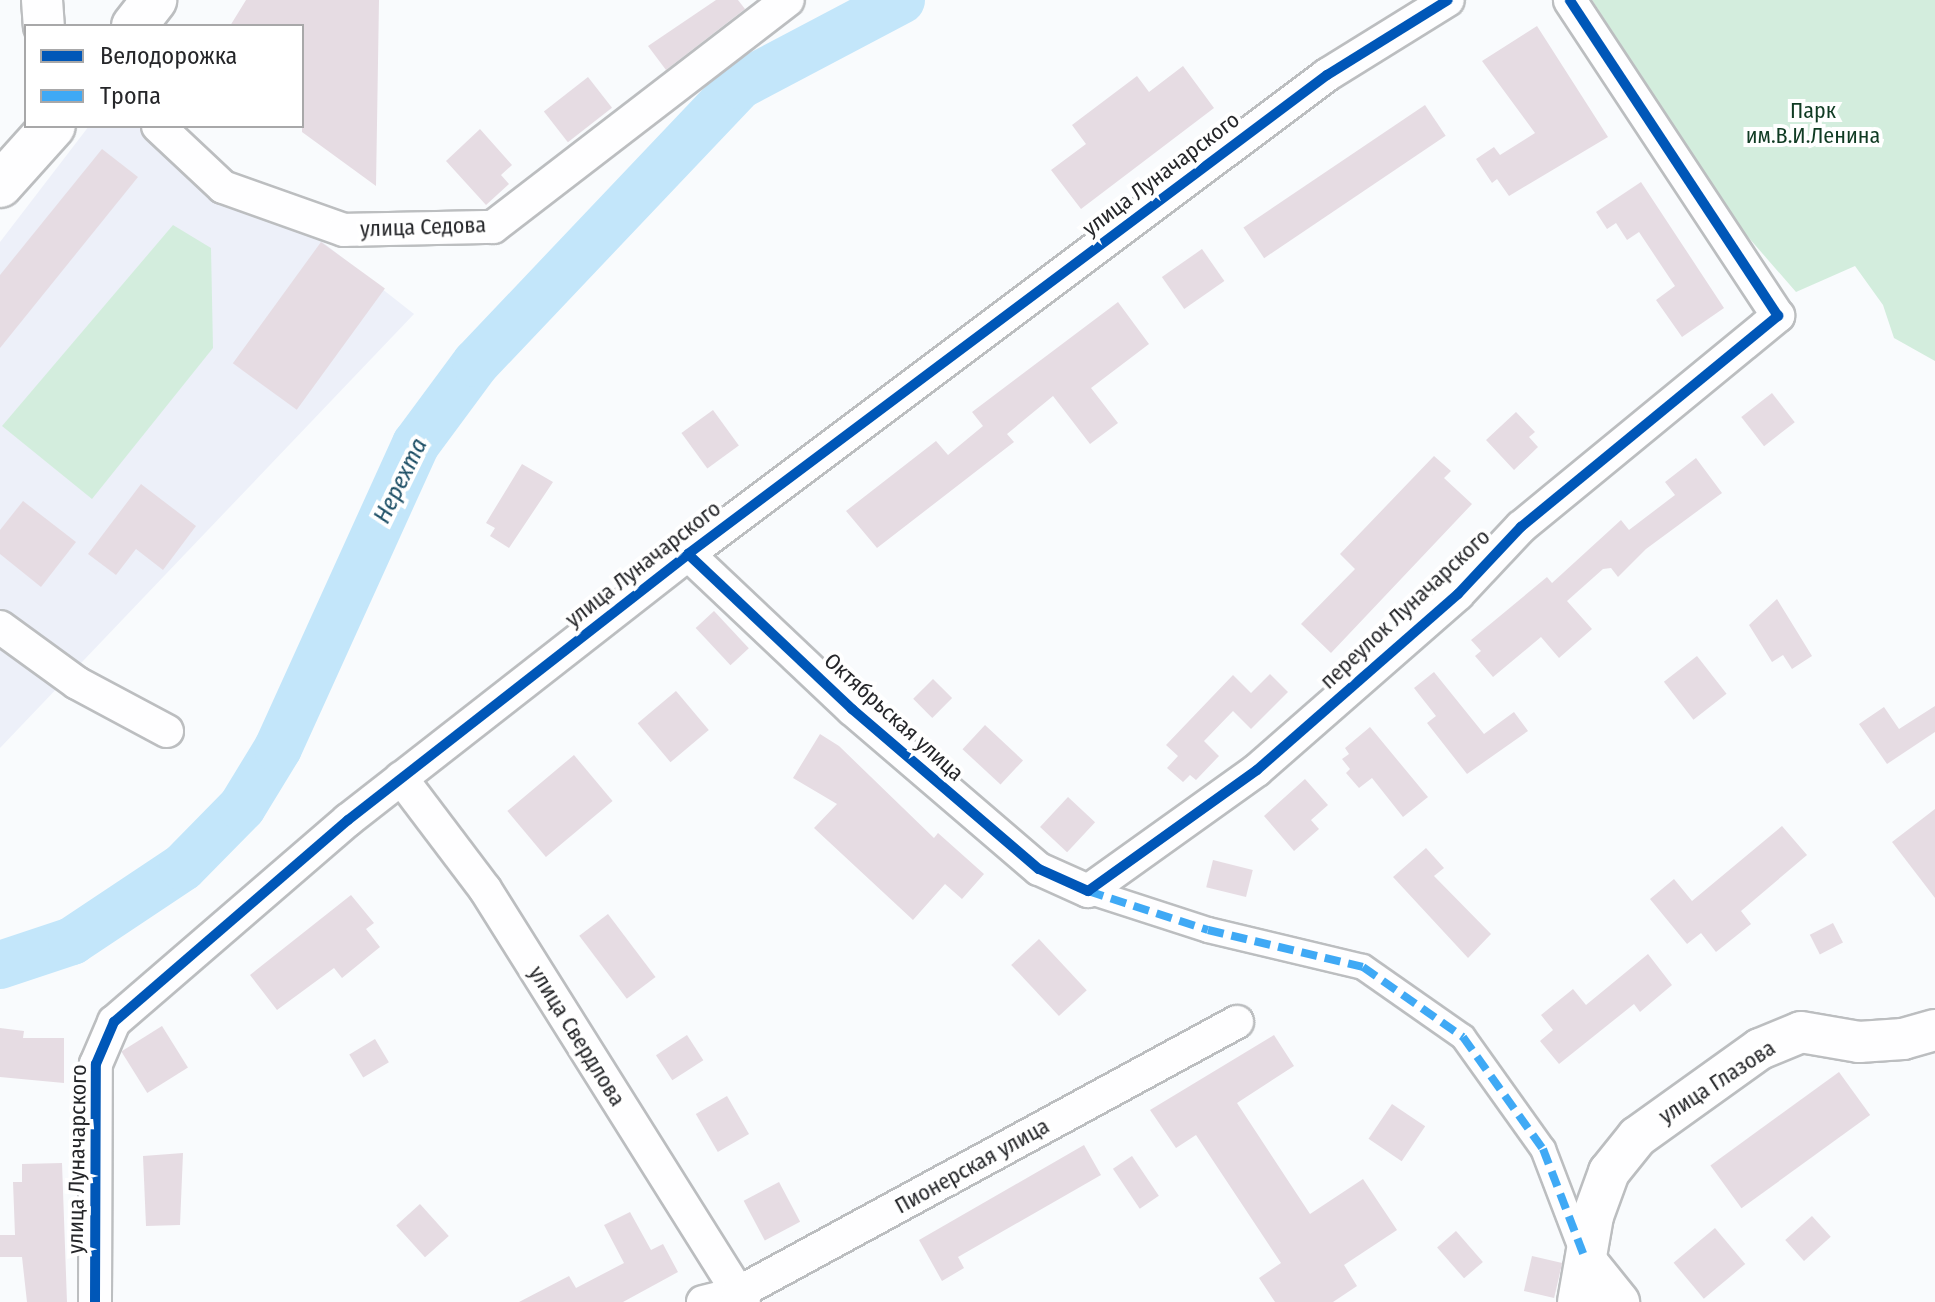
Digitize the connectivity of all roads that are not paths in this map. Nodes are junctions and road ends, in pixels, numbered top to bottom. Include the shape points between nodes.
1 (42, 0) edge
2 (154, 0) edge
3 (788, 0) edge
4 (1448, 0) edge
5 (1570, 0) edge
6 (44, 24) edge
7 (136, 24) edge
8 (49, 128) edge
9 (160, 128) edge
10 (0, 185) edge
11 (688, 554) junction
12 (0, 627) edge
13 (167, 731) dead end
14 (401, 778) junction
15 (1088, 891) junction
16 (1237, 1022) dead end
17 (1935, 1030) edge
18 (1586, 1261) junction
19 (741, 1298) edge
20 (95, 1302) edge
21 (703, 1302) edge
22 (1578, 1302) edge
23 (1619, 1302) edge

1 - 6 street
2 - 7 main road
3 - 9 street, улица Седова via 493,227 344,230 223,187
4 - 11 street, улица Луначарского via 1327,75
5 - 15 street, переулок Луначарского via 1778,316 1521,527 1458,594 1257,770
8 - 10 main road
11 - 14 street, улица Луначарского
11 - 15 street, Октябрьская улица via 852,709 1039,869
12 - 13 street via 77,683
14 - 19 street, улица Свердлова via 485,889
14 - 20 street, улица Луначарского via 114,1022 102,1042 96,1064
15 - 18 street, Октябрьская улица via 1208,930 1363,967 1463,1037 1543,1149
16 - 19 street, Пионерская улица
17 - 18 street, улица Глазова via 1859,1042 1801,1032 1760,1049 1637,1137 1609,1172 1593,1216
18 - 22 street, улица Глазова
18 - 23 street, Октябрьская улица
19 - 21 street, Пионерская улица

